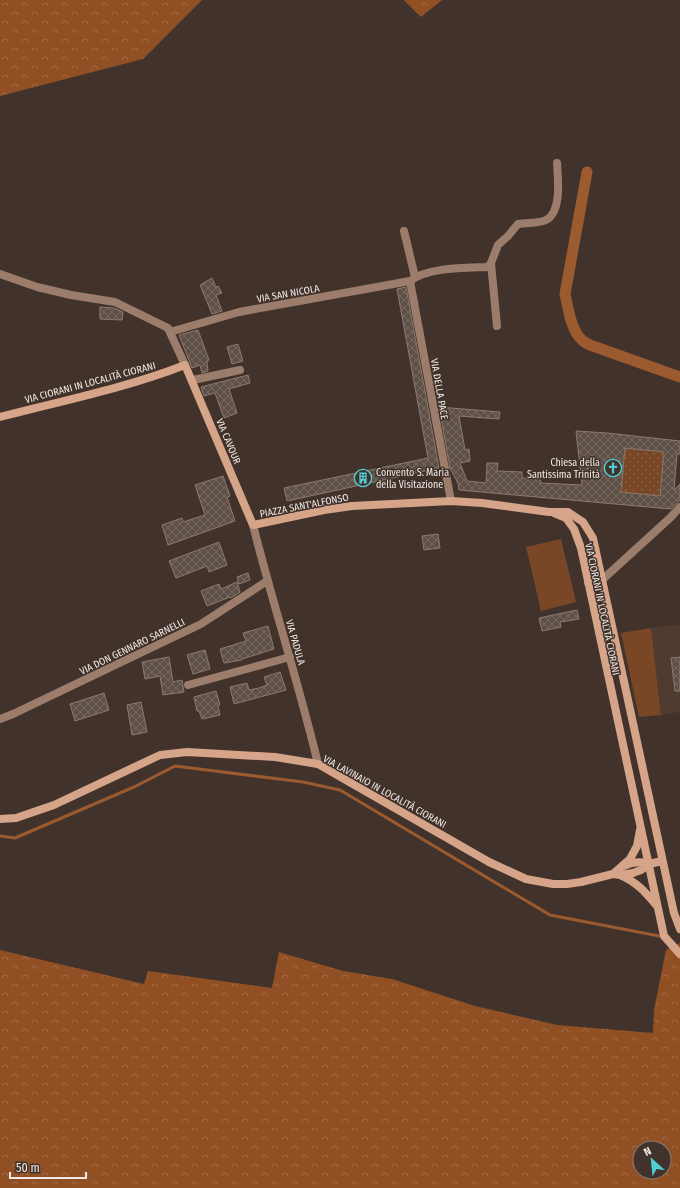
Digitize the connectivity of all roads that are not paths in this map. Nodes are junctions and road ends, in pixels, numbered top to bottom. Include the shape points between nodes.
1 (557, 163) dead end
2 (404, 231) dead end
3 (491, 263) junction
4 (0, 274) edge
5 (413, 279) junction
6 (497, 326) dead end
7 (170, 332) junction
8 (185, 364) junction
9 (240, 370) dead end
10 (193, 380) junction
11 (0, 417) edge
12 (450, 501) junction
13 (680, 507) edge
14 (549, 512) junction
15 (671, 517) junction
16 (680, 519) edge
17 (253, 525) junction
18 (602, 580) junction
19 (267, 581) junction
20 (588, 583) junction
21 (290, 657) junction
22 (188, 685) dead end
23 (0, 719) edge
24 (318, 764) junction
25 (0, 819) edge
26 (640, 826) junction
27 (662, 861) junction
28 (649, 864) junction
29 (617, 872) junction
30 (658, 908) junction
31 (680, 929) edge
32 (680, 954) edge

1 - 3 street via 559,185 553,214 547,220 518,224 498,245
2 - 5 street, VIA DELLA PACE
3 - 5 street, VIA SAN NICOLA via 488,267 442,270
3 - 6 street
4 - 7 street via 37,287 115,302 168,328
5 - 7 street, VIA SAN NICOLA via 239,312
5 - 12 street, VIA DELLA PACE
7 - 8 street
8 - 10 street, VIA CAVOUR
8 - 11 street, VIA CIORANI IN LOCALITÀ CIORANI via 168,372 130,383
9 - 10 street
10 - 17 street, VIA CAVOUR
12 - 14 street, PIAZZA SANT'ALFONSO
12 - 17 street, PIAZZA SANT'ALFONSO via 352,506
13 - 15 street
14 - 18 street, VIA CIORANI IN LOCALITÀ CIORANI via 568,512 583,522 594,538
14 - 20 street, VIA CIORANI IN LOCALITÀ CIORANI via 566,518 574,529 581,548
15 - 16 street
15 - 18 street
17 - 19 street, VIA PADULA
18 - 20 street
18 - 27 street, VIA CIORANI IN LOCALITÀ CIORANI
19 - 21 street, VIA PADULA
19 - 23 street, VIA DON GENNARO SARNELLI via 201,624
20 - 26 street, VIA CIORANI IN LOCALITÀ CIORANI
21 - 22 street
21 - 24 street, VIA PADULA
24 - 25 street, VIA LAVINAIO IN LOCALITÀ CIORANI via 275,757 187,752 160,755 54,805 16,818
24 - 29 street, VIA LAVINAIO IN LOCALITÀ CIORANI via 489,862 526,879 567,884
26 - 28 street, VIA CIORANI IN LOCALITÀ CIORANI
26 - 29 street via 637,846 630,859
27 - 28 street, VIA LAVINAIO IN LOCALITÀ CIORANI
27 - 31 street, VIA CIORANI IN LOCALITÀ CIORANI
28 - 29 street, VIA LAVINAIO IN LOCALITÀ CIORANI via 633,873
28 - 30 street, VIA CIORANI IN LOCALITÀ CIORANI
29 - 30 street via 640,887
30 - 32 street, VIA CIORANI IN LOCALITÀ CIORANI via 664,936

